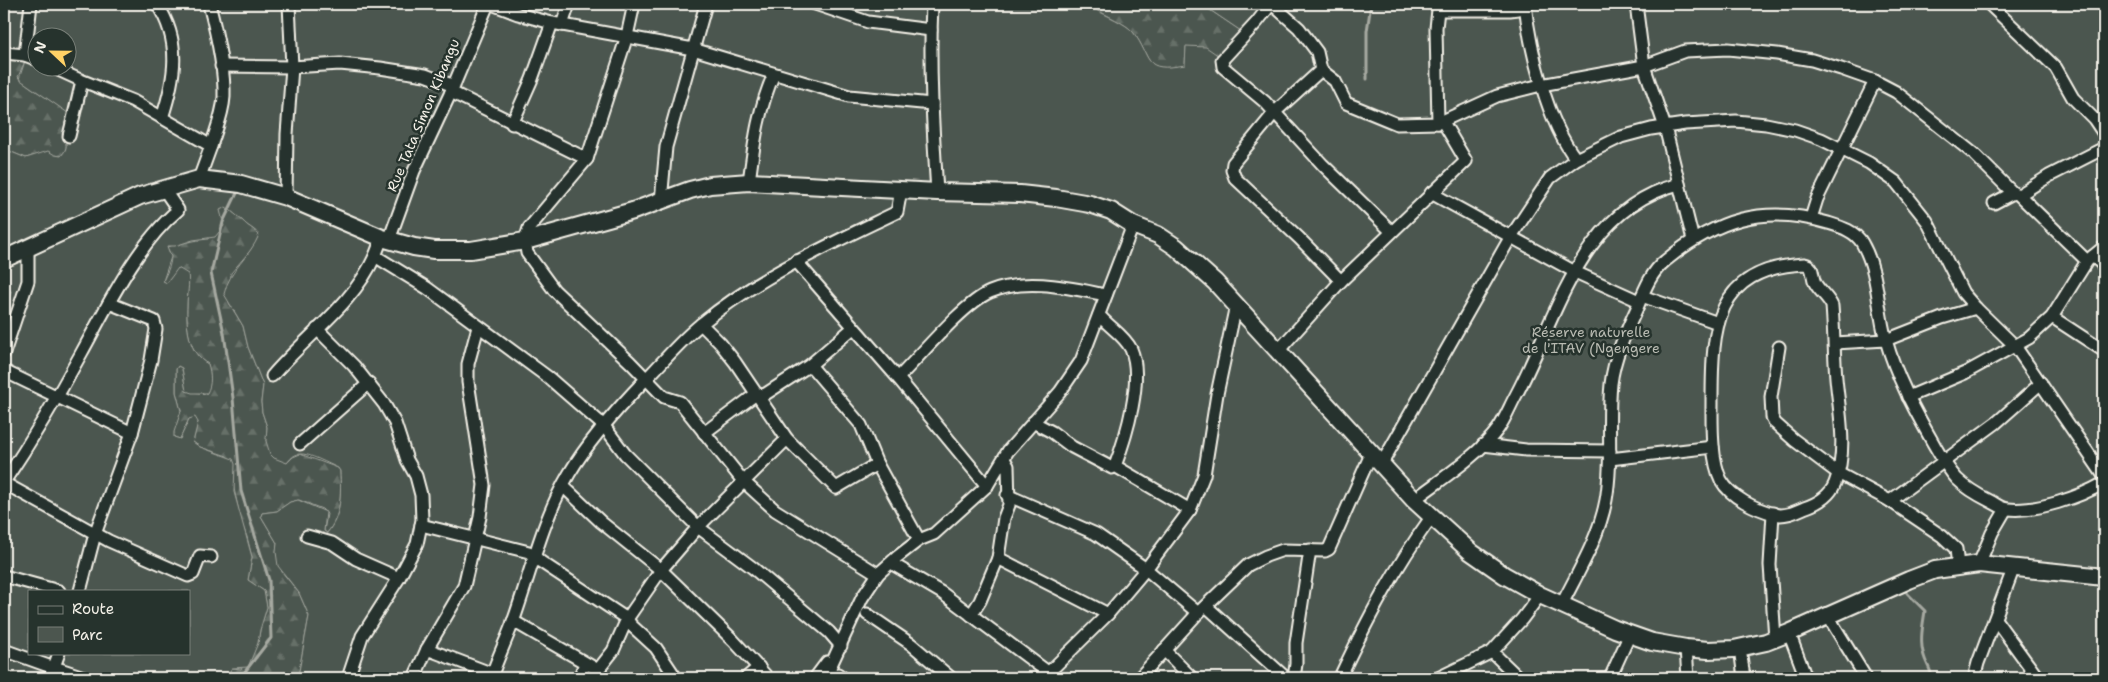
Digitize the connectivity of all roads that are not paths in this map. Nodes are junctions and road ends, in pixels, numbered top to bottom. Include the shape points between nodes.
1 (31, 4) edge
2 (157, 4) edge
3 (210, 4) edge
4 (289, 4) edge
5 (490, 4) edge
6 (569, 4) edge
7 (634, 4) edge
8 (706, 4) edge
9 (815, 4) edge
10 (932, 4) edge
11 (1271, 4) edge
12 (1636, 4) edge
13 (1989, 4) edge
14 (1526, 6) edge
15 (557, 24) junction
16 (931, 30) junction
17 (627, 36) junction
18 (693, 48) junction
19 (4, 53) edge
20 (25, 55) junction
21 (28, 56) edge
22 (220, 66) junction
23 (1644, 66) junction
24 (292, 67) junction
25 (1321, 70) junction
26 (774, 74) junction
27 (76, 78) edge
28 (82, 81) junction
29 (1875, 81) junction
30 (1541, 85) junction
31 (452, 89) junction
32 (932, 104) junction
33 (1275, 112) junction
34 (162, 118) junction
35 (1441, 122) junction
36 (512, 124) junction
37 (1664, 127) junction
38 (2104, 134) edge
39 (69, 136) dead end
40 (211, 146) junction
41 (2104, 148) edge
42 (1841, 149) junction
43 (586, 159) junction
44 (1576, 159) junction
45 (199, 180) junction
46 (749, 182) junction
47 (1678, 184) junction
48 (163, 188) junction
49 (901, 190) junction
50 (937, 192) junction
51 (1431, 193) junction
52 (2016, 194) junction
53 (286, 196) junction
54 (661, 200) junction
55 (1994, 203) dead end
56 (1811, 218) junction
57 (1133, 225) junction
58 (1392, 231) junction
59 (1510, 238) junction
60 (386, 239) junction
61 (1693, 240) junction
62 (525, 241) junction
63 (2104, 247) edge
64 (28, 248) junction
65 (375, 256) junction
66 (2090, 258) junction
67 (4, 259) edge
68 (796, 261) junction
69 (2104, 266) edge
70 (1575, 272) junction
71 (1341, 281) junction
72 (1106, 295) junction
73 (1641, 299) junction
74 (109, 303) junction
75 (1236, 305) junction
76 (1976, 308) junction
77 (1099, 315) junction
78 (2052, 317) junction
79 (1718, 323) junction
80 (701, 324) junction
81 (478, 327) junction
82 (853, 328) junction
83 (316, 329) junction
84 (1886, 340) junction
85 (1835, 343) junction
86 (2015, 346) junction
87 (1779, 348) dead end
88 (1278, 351) junction
89 (2104, 351) edge
90 (4, 353) edge
91 (810, 365) junction
92 (4, 371) edge
93 (272, 376) dead end
94 (898, 378) junction
95 (647, 379) junction
96 (2041, 382) junction
97 (369, 383) junction
98 (756, 394) junction
99 (57, 397) junction
100 (1908, 397) junction
101 (1033, 422) junction
102 (604, 426) junction
103 (132, 433) junction
104 (704, 433) junction
105 (786, 439) junction
106 (300, 444) dead end
107 (1483, 445) junction
108 (1713, 447) junction
109 (1610, 455) junction
110 (1004, 459) junction
111 (1376, 459) junction
112 (1943, 462) junction
113 (877, 464) junction
114 (1115, 466) junction
115 (1838, 473) junction
116 (2104, 476) edge
117 (743, 481) junction
118 (4, 482) edge
119 (2104, 483) edge
120 (563, 486) junction
121 (987, 486) junction
122 (1008, 495) junction
123 (1414, 500) junction
124 (1890, 501) junction
125 (2006, 509) junction
126 (1190, 510) junction
127 (1773, 514) junction
128 (1432, 516) junction
129 (421, 525) junction
130 (698, 527) junction
131 (95, 534) junction
132 (306, 536) dead end
133 (475, 539) junction
134 (919, 540) junction
135 (1310, 550) junction
136 (534, 554) junction
137 (211, 557) dead end
138 (998, 558) junction
139 (1979, 564) junction
140 (896, 566) dead end
141 (1958, 566) junction
142 (2014, 567) junction
143 (1146, 568) junction
144 (661, 570) junction
145 (878, 574) junction
146 (4, 576) edge
147 (400, 578) junction
148 (2102, 580) edge
149 (56, 590) edge
150 (80, 590) edge
151 (1540, 596) junction
152 (1561, 606) junction
153 (1202, 609) junction
154 (867, 614) dead end
155 (1108, 614) junction
156 (971, 615) junction
157 (1828, 616) junction
158 (627, 619) junction
159 (1995, 619) junction
160 (513, 621) junction
161 (1630, 634) junction
162 (1782, 636) junction
163 (841, 646) junction
164 (1686, 648) junction
165 (1740, 648) junction
166 (427, 649) junction
167 (4, 650) edge
168 (1164, 650) junction
169 (1492, 652) junction
170 (59, 654) edge
171 (586, 664) junction
172 (759, 667) junction
173 (53, 671) edge
174 (601, 674) edge
175 (492, 676) edge
176 (1046, 676) edge
177 (87, 678) edge
178 (348, 678) edge
179 (414, 678) edge
180 (579, 678) edge
181 (676, 678) edge
182 (746, 678) edge
183 (768, 678) edge
184 (814, 678) edge
185 (825, 678) edge
186 (951, 678) edge
187 (1139, 678) edge
188 (1192, 678) edge
189 (1286, 678) edge
190 (1294, 678) edge
191 (1341, 678) edge
192 (1438, 678) edge
193 (1519, 678) edge
194 (1610, 678) edge
195 (1688, 678) edge
196 (1744, 678) edge
197 (1806, 678) edge
198 (1866, 678) edge
199 (1974, 678) edge
200 (2038, 678) edge

1 - 20 street
2 - 34 street via 169,27 174,52 174,72
3 - 22 street
4 - 24 street
5 - 15 street
5 - 31 street, Rue Tata Simon Kibangu
6 - 15 street
7 - 17 street
8 - 18 street
9 - 16 street via 868,22
10 - 16 street
11 - 25 street via 1299,28 1317,52
11 - 33 street via 1222,60 1223,67
12 - 23 street
13 - 38 street via 2056,68 2073,98
14 - 30 street
14 - 35 street via 1510,10 1438,10
15 - 17 street
15 - 36 street
16 - 32 street
17 - 18 street
17 - 43 street
18 - 26 street
18 - 54 street via 666,147
19 - 20 street
20 - 21 street
22 - 24 street
22 - 40 street via 224,96
23 - 29 street via 1685,50 1728,50 1812,60
23 - 30 street
23 - 37 street
24 - 31 street via 340,64 425,74
24 - 53 street
25 - 33 street
25 - 35 street via 1334,81 1346,103 1397,124
26 - 32 street via 856,97
26 - 46 street via 757,124
27 - 28 street
28 - 34 street via 133,101
28 - 39 street
29 - 42 street
29 - 52 street via 1934,120
30 - 35 street via 1497,96
30 - 44 street via 1568,148
31 - 36 street
31 - 60 street, Rue Tata Simon Kibangu
32 - 50 street
33 - 58 street via 1323,165
33 - 71 street via 1233,163 1235,178
34 - 40 street
35 - 51 street via 1466,161
36 - 43 street
37 - 42 street via 1710,121 1766,124 1795,130
37 - 44 street via 1621,137
37 - 47 street
40 - 45 street
41 - 52 street
42 - 56 street
42 - 76 street via 1896,182 1927,221 1963,293
43 - 62 street via 529,228
44 - 59 street via 1550,178
45 - 48 highway
45 - 53 highway via 241,184
46 - 49 highway
46 - 54 highway via 710,185
47 - 61 street
47 - 70 street via 1639,199 1620,213 1588,250
48 - 64 highway
48 - 74 street via 178,210 144,246
49 - 50 highway
49 - 68 street via 897,212
50 - 57 highway via 1056,198 1111,211
51 - 58 street
51 - 59 street
52 - 55 street
52 - 66 street
53 - 60 highway
54 - 62 highway
56 - 61 street via 1749,216
56 - 84 street via 1840,226 1861,240 1873,270
57 - 72 street
57 - 75 highway via 1176,247
58 - 71 street
59 - 70 street
59 - 111 street
60 - 62 highway via 434,250 471,250
60 - 65 street, Rue Tata Simon Kibangu
61 - 73 street via 1660,265
62 - 95 street via 527,253 554,290
63 - 66 street
64 - 67 highway
64 - 90 street via 28,281
65 - 81 street via 427,288
65 - 83 street, Rue Tata Simon Kibangu via 356,289
66 - 69 street
66 - 78 street
68 - 80 street
68 - 82 street
70 - 73 street
70 - 107 street via 1498,428
71 - 88 street
72 - 77 street
72 - 94 street via 1038,284 990,292 969,306
73 - 79 street
73 - 109 street via 1623,340 1611,384
74 - 99 street
74 - 103 street via 154,321 156,329
75 - 88 highway
75 - 126 street via 1204,475
76 - 84 street
76 - 86 street
77 - 101 street via 1081,361 1060,392
77 - 114 street via 1131,350 1136,382 1123,446
78 - 86 street
78 - 89 street
79 - 85 street via 1728,299 1738,286 1755,274 1804,264 1813,270 1814,282 1832,306
79 - 108 street via 1712,369
80 - 95 street via 668,353
80 - 98 street via 720,343
81 - 102 street via 549,378
81 - 133 street via 468,364 484,485
82 - 91 street
82 - 94 street
83 - 93 street, Rue Tata Simon Kibangu
83 - 97 street
84 - 85 street
84 - 100 street
85 - 115 street via 1842,451
86 - 96 street
86 - 100 street via 1966,373
87 - 115 street via 1771,397 1772,417 1783,431
88 - 111 highway
91 - 98 street via 764,395
91 - 113 street via 861,426
92 - 99 street
94 - 121 street
95 - 102 street
95 - 104 street via 664,397 680,402
96 - 112 street via 1996,423
96 - 116 street
97 - 106 street
97 - 129 street via 395,423 406,460 416,476 421,495
98 - 104 street
98 - 105 street
99 - 103 street
99 - 118 street
100 - 112 street
101 - 110 street
101 - 114 street via 1072,447 1112,468
102 - 120 street
102 - 130 street via 625,454
103 - 131 street
104 - 117 street
105 - 113 street via 836,488
105 - 117 street
107 - 109 street
107 - 123 street
108 - 109 street
108 - 127 street via 1721,479 1727,488 1743,501
109 - 152 street via 1606,500 1599,528
110 - 121 street
110 - 122 street via 1008,466
111 - 123 highway
111 - 135 street via 1329,549
112 - 124 street
112 - 125 street via 1971,491
113 - 134 street
114 - 126 street
115 - 124 street
115 - 127 street via 1835,485 1822,500 1789,513
117 - 130 street
117 - 145 street via 775,510
118 - 131 street
119 - 125 street via 2087,494 2059,502
120 - 136 street
120 - 144 street via 601,522
121 - 134 street via 934,534
122 - 138 street via 1009,505
122 - 143 street via 1096,534
123 - 128 highway
124 - 141 street via 1956,549
125 - 139 street
126 - 143 street
127 - 162 street via 1770,565
128 - 151 highway via 1471,552
128 - 191 street via 1378,598
129 - 133 street
129 - 147 street via 417,544
130 - 144 street
130 - 163 street via 753,568 829,632
131 - 137 street via 188,576 195,571 200,556
131 - 150 street
132 - 147 street via 332,544 356,559
133 - 136 street
133 - 166 street via 464,586
134 - 145 street
135 - 153 street via 1283,550 1248,565
135 - 190 street
136 - 158 street via 541,562
136 - 160 street
138 - 155 street
138 - 156 street
139 - 141 highway
139 - 142 highway
140 - 156 street via 942,593
141 - 157 highway via 1935,570
142 - 148 highway
142 - 159 street
143 - 153 street
143 - 155 street
144 - 158 street
144 - 172 street
145 - 163 street via 862,598
146 - 149 street
147 - 178 street via 362,636
151 - 152 highway
151 - 169 street
152 - 161 highway
153 - 168 street
153 - 189 street
154 - 186 street via 911,644
155 - 176 street
156 - 176 street
157 - 162 highway
157 - 198 street
158 - 174 street
158 - 181 street via 656,648
159 - 199 street
159 - 200 street
160 - 171 street
160 - 175 street
161 - 164 highway
161 - 194 street
162 - 165 highway
162 - 197 street
163 - 184 street
163 - 185 street
164 - 165 highway
164 - 195 street
165 - 196 street
166 - 175 street
166 - 179 street
167 - 173 street
168 - 187 street
168 - 188 street
169 - 192 street
169 - 193 street
170 - 173 street
171 - 174 street
171 - 180 street
172 - 182 street
172 - 183 street
173 - 177 street

